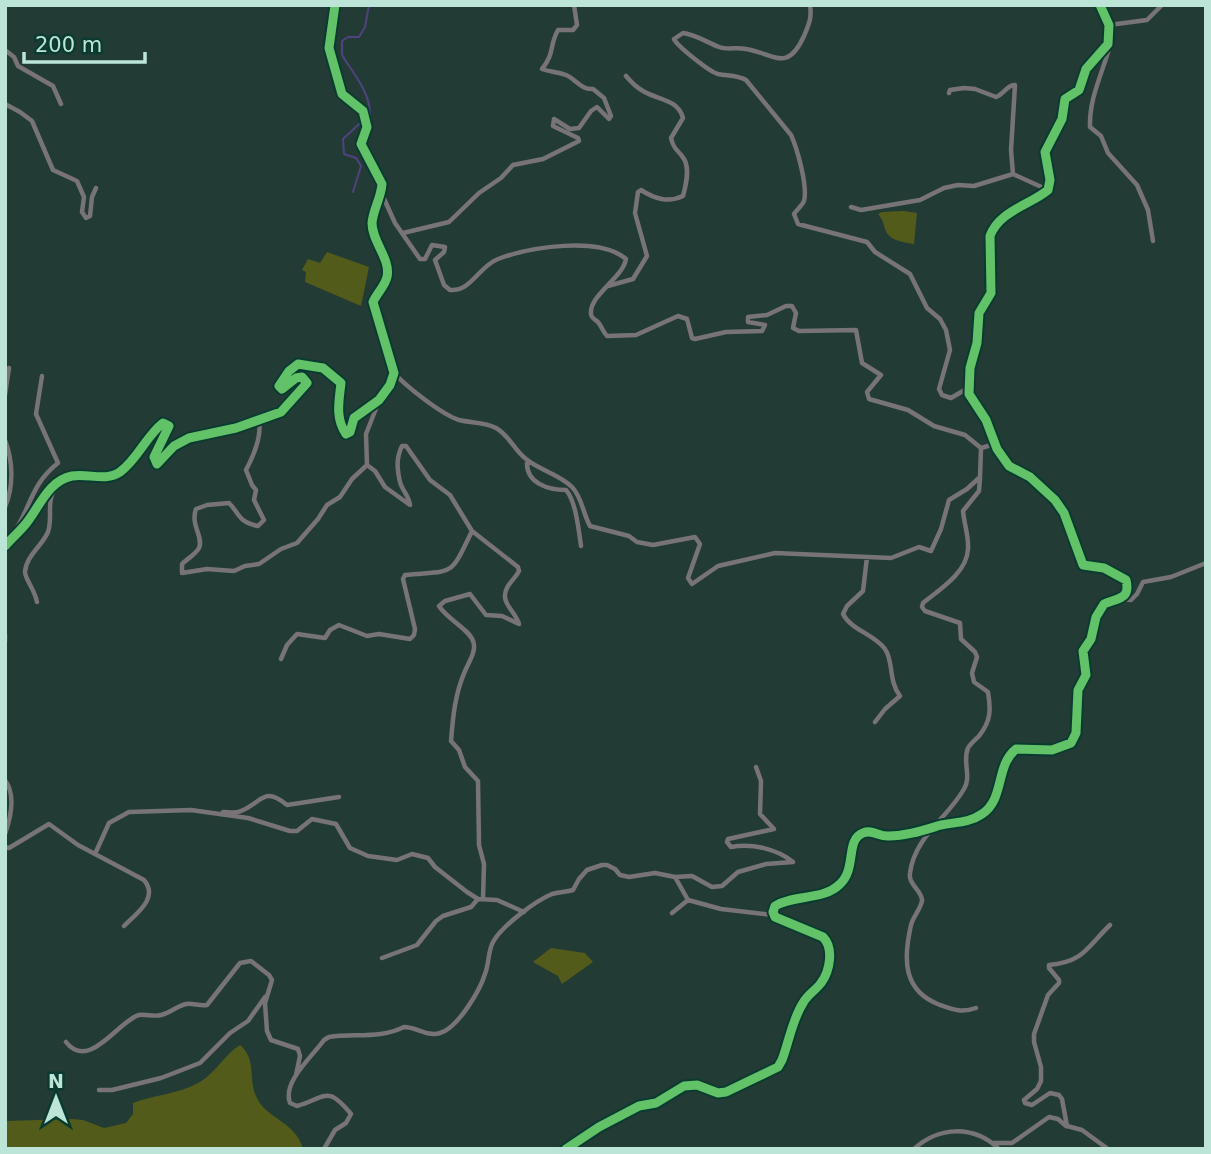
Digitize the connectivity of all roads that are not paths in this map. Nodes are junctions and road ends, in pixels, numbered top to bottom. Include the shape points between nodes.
1 (335, 5) edge
2 (574, 5) edge
3 (810, 5) edge
4 (1100, 5) edge
5 (1162, 5) edge
6 (1109, 26) junction
7 (1110, 37) junction
8 (5, 50) edge
9 (626, 76) dead end
10 (949, 93) dead end
11 (5, 104) edge
12 (61, 104) dead end
13 (1013, 174) junction
14 (96, 188) dead end
15 (1048, 190) junction
16 (381, 192) junction
17 (851, 207) dead end
18 (403, 233) junction
19 (1153, 240) dead end
20 (607, 286) junction
21 (9, 368) dead end
22 (394, 373) junction
23 (42, 376) dead end
24 (968, 388) junction
25 (5, 395) edge
26 (379, 400) junction
27 (259, 421) junction
28 (5, 440) edge
29 (996, 443) junction
30 (981, 448) junction
31 (527, 461) junction
32 (367, 465) junction
33 (980, 477) junction
34 (60, 481) junction
35 (5, 507) edge
36 (472, 531) junction
37 (5, 546) edge
38 (581, 546) dead end
39 (867, 557) junction
40 (1206, 563) edge
41 (1122, 599) junction
42 (37, 602) dead end
43 (5, 634) edge
44 (5, 642) edge
45 (281, 659) dead end
46 (876, 722) dead end
47 (756, 766) dead end
48 (5, 780) edge
49 (338, 797) dead end
50 (222, 815) junction
51 (928, 831) junction
52 (5, 834) edge
53 (5, 847) edge
54 (95, 854) junction
55 (675, 877) junction
56 (481, 899) junction
57 (688, 900) junction
58 (524, 912) junction
59 (672, 913) dead end
60 (773, 915) junction
61 (1110, 925) dead end
62 (124, 926) dead end
63 (382, 958) dead end
64 (265, 996) junction
65 (976, 1008) dead end
66 (66, 1042) dead end
67 (295, 1076) junction
68 (99, 1090) dead end
69 (1067, 1126) junction
70 (993, 1143) junction
71 (324, 1149) edge
72 (566, 1149) edge
73 (914, 1149) edge
74 (999, 1149) edge
75 (1108, 1149) edge

1 - 16 street via 329,48 342,94 364,115 361,144 380,179
2 - 18 street via 577,24 573,30 558,30 552,57 542,69 593,89 604,98 609,119 597,107 579,128 570,129 554,119 553,126 579,141 543,159 513,165 449,222
3 - 24 street via 812,18 798,49 780,59 747,49 721,48 694,34 683,33 674,39 703,66 746,80 791,135 806,190 803,204 794,214 798,224 867,242 911,274 927,308 946,330 950,350 939,389 951,398
4 - 6 street
5 - 6 street via 1147,20
6 - 7 street
7 - 15 street via 1086,69 1079,90 1065,99 1062,119 1045,152
7 - 19 street via 1092,96 1090,127 1136,186 1147,209
8 - 12 street via 18,66 53,86
9 - 20 street via 642,91 681,110 683,118 671,138 684,159 687,180 683,196 673,201 638,192 635,214 647,256 633,279
10 - 13 street via 964,88 996,97 1015,85
11 - 14 street via 32,121 53,170 77,181 86,218
13 - 15 street
13 - 17 street via 974,186 944,188 920,201 861,210
15 - 24 street via 992,229 990,293 979,313
16 - 18 street
16 - 22 street via 373,231 388,274 373,308
18 - 20 street via 420,259 425,259 432,245 445,247 435,260 450,290 466,287 498,259 578,245 599,247 626,259
20 - 30 street via 591,314 607,336 636,335 678,316 687,319 695,339 762,331 765,325 750,324 748,317 786,306 795,309 793,328 799,331 852,329 858,334 862,363 881,375 867,392 869,399 908,410 933,426 965,435
21 - 25 street
22 - 26 street
22 - 31 street via 442,412 498,429
23 - 37 street via 36,414 58,463 29,499 22,521
24 - 29 street
26 - 27 street via 355,416 346,434 338,410 341,383 323,368 298,363 278,386 282,389 302,377 306,386 281,412
26 - 32 street via 366,434
27 - 32 street via 261,429 246,470 264,520 258,526 248,524 229,503 196,509 199,549 182,564 182,573 234,571 259,564 297,543
27 - 34 street via 189,439 174,446 157,464 154,457 169,426 163,423 117,474 71,476
28 - 35 street via 11,484
29 - 30 street
29 - 41 street via 1009,466 1030,477 1055,500 1083,565 1104,568 1126,580 1128,588
30 - 33 street
31 - 38 street via 535,482 570,495 580,524
31 - 39 street via 572,487 590,526 653,545 695,537 700,544 688,578 692,584 718,566 775,553
32 - 36 street via 385,487 410,505 396,459 406,446 430,480 450,495
33 - 39 street via 948,500 931,551 919,547 891,558
33 - 51 street via 979,491 963,511 968,549 965,562 922,607 960,623 961,639 977,657 972,674 974,682 988,692 990,715 988,725 968,748 969,779 964,790
34 - 37 street
34 - 42 street via 51,494 48,531 26,567 26,579
36 - 45 street via 449,571 405,575 415,629 410,639 367,636 339,625 325,638 297,634
36 - 56 street via 519,571 504,596 519,624 486,615 470,594 439,606 473,638 475,648 457,693 451,741 478,781 479,845 484,864
39 - 46 street via 863,591 843,614 888,653 892,681 900,696
40 - 41 street via 1143,582 1131,600
41 - 51 street via 1104,604 1083,651 1086,675 1079,690 1071,743 1052,750 1016,749 1007,759 986,812
43 - 44 street
47 - 55 street via 761,781 760,814 774,829 727,842 731,847 765,848 793,862 738,872 722,886 707,886 692,876
48 - 52 street via 12,798
49 - 50 street via 287,805 267,795 238,813
50 - 54 street via 191,810 122,814 108,823
50 - 56 street via 290,831 298,831 312,819 336,824 350,848 385,859 412,854 428,858 440,872
51 - 60 street via 891,836 863,833 852,845 850,869 840,885 780,903
51 - 65 street via 910,874 922,900 911,925 905,962 916,989 928,1000 951,1011
53 - 54 street via 49,824
54 - 62 street via 149,886 146,904
55 - 57 street
55 - 58 street via 655,873 629,877 601,865 587,870 573,890 552,894
56 - 58 street via 497,900
56 - 63 street via 436,921 417,945
57 - 59 street
57 - 60 street
58 - 67 street via 492,944 485,976 448,1030 433,1034 404,1027 366,1036 328,1037
60 - 72 street via 823,937 829,953 827,970 802,1004 778,1067 726,1092 684,1086 593,1130
61 - 69 street via 1070,963 1049,965 1059,984 1048,995 1034,1034 1041,1081 1024,1100 1032,1105 1050,1093 1059,1094
64 - 66 street via 272,980 269,975 251,961 240,963 207,1005 189,1003 161,1015 140,1015 87,1050
64 - 67 street via 271,1040 298,1049
64 - 68 street via 248,1021 200,1063 161,1078
67 - 71 street via 288,1097 293,1105 322,1094 351,1114
69 - 70 street via 1049,1117 1012,1143
69 - 75 street via 1082,1130
70 - 73 street via 960,1131 939,1134
70 - 74 street

